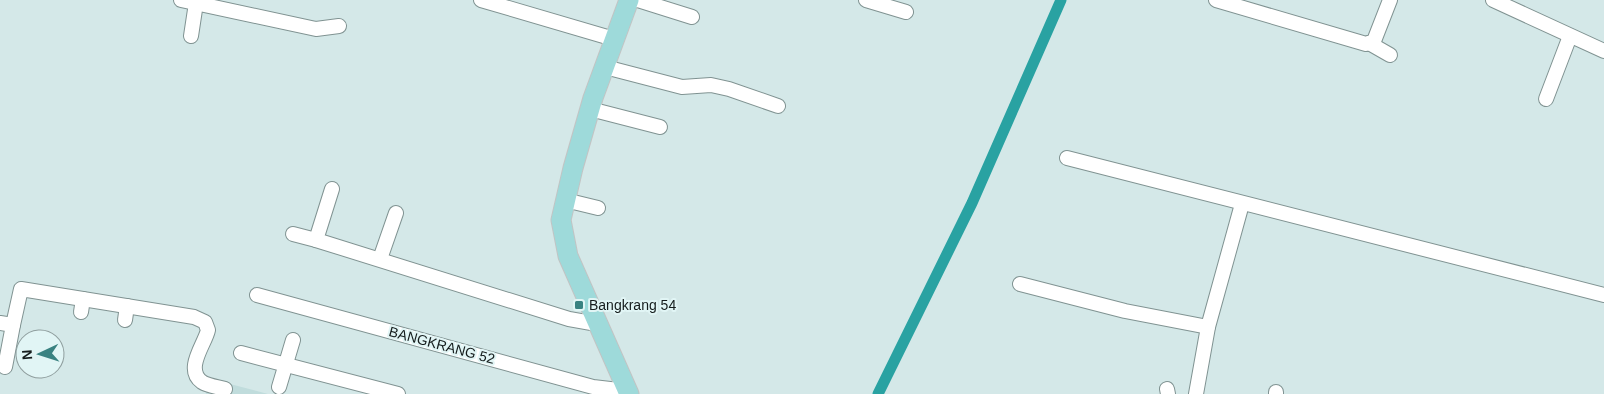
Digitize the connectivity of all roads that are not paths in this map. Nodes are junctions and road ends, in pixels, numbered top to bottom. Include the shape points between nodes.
1 (181, 0) edge
2 (481, 0) edge
3 (629, 0) edge
4 (638, 0) edge
5 (866, 0) edge
6 (1216, 0) edge
7 (1390, 0) edge
8 (1493, 0) edge
9 (196, 3) junction
10 (212, 3) edge
11 (906, 12) dead end
12 (692, 17) dead end
13 (339, 26) dead end
14 (191, 36) dead end
15 (1570, 36) junction
16 (614, 40) junction
17 (1369, 43) junction
18 (1604, 51) edge
19 (1390, 55) dead end
20 (605, 67) junction
21 (1546, 99) dead end
22 (778, 106) dead end
23 (590, 109) junction
24 (660, 127) dead end
25 (1067, 158) dead end
26 (332, 189) dead end
27 (565, 200) junction
28 (1242, 204) junction
29 (598, 208) dead end
30 (396, 213) dead end
31 (293, 234) dead end
32 (316, 240) junction
33 (380, 259) junction
34 (1020, 284) dead end
35 (1604, 295) edge
36 (257, 296) dead end
37 (127, 306) junction
38 (124, 320) dead end
39 (7, 324) edge
40 (597, 324) junction
41 (1208, 327) junction
42 (293, 340) dead end
43 (241, 353) dead end
44 (286, 364) junction
45 (5, 367) dead end
46 (279, 387) dead end
47 (225, 389) dead end
48 (628, 392) edge
49 (398, 394) edge
50 (1196, 394) edge

1 - 9 street
2 - 16 street
3 - 16 main road
4 - 12 street
5 - 11 street
6 - 17 street
7 - 17 street via 1374,41
8 - 15 street
9 - 10 street
9 - 14 street
10 - 13 street via 316,28
15 - 18 street
15 - 21 street
16 - 20 main road
17 - 19 street
20 - 22 street via 682,87 711,85 729,89
20 - 23 main road
23 - 24 street
23 - 27 main road
25 - 28 street
26 - 32 street
27 - 29 street
27 - 40 main road via 562,220 566,250
28 - 35 street
28 - 41 street
30 - 33 street
31 - 32 street
32 - 33 street
33 - 40 street via 569,319
34 - 41 street via 1125,311
36 - 48 street, BANGKRANG 52 via 593,387
37 - 38 street
37 - 39 street via 82,305 21,289
37 - 47 street via 194,317 205,322 208,330 196,358 196,374 202,382
39 - 45 street
40 - 48 main road
41 - 50 street
42 - 44 street
43 - 44 street
44 - 46 street
44 - 49 street

